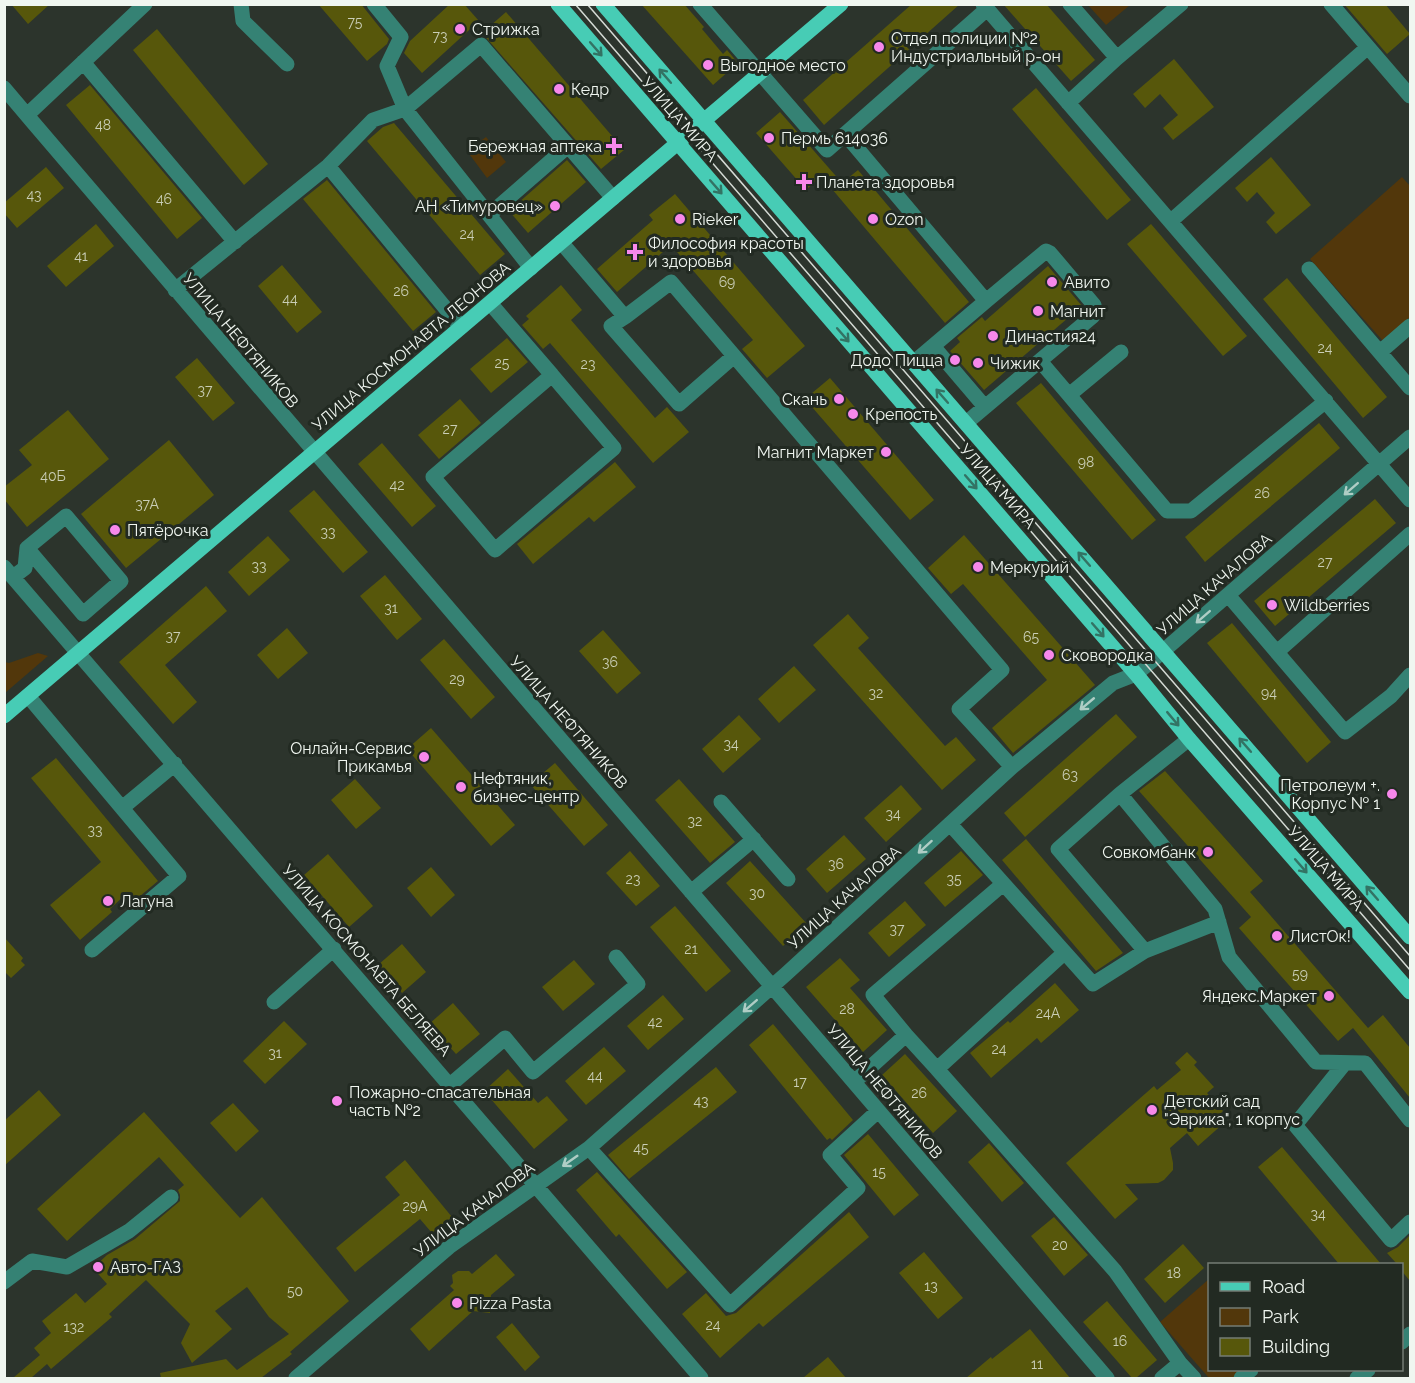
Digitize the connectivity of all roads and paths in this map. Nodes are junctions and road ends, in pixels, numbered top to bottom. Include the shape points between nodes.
1 (145, 4) edge
2 (241, 4) edge
3 (374, 4) edge
4 (558, 4) edge
5 (603, 4) edge
6 (700, 4) edge
7 (1070, 4) edge
8 (1181, 4) edge
9 (1331, 4) edge
10 (838, 5) edge
11 (985, 7) edge
12 (1368, 47) junction
13 (1117, 58) junction
14 (83, 62) junction
15 (287, 64) dead end
16 (760, 73) junction
17 (4, 88) edge
18 (1410, 96) edge
19 (1068, 103) junction
20 (405, 109) junction
21 (27, 115) junction
22 (704, 120) junction
23 (845, 134) junction
24 (677, 143) junction
25 (568, 146) junction
26 (328, 166) junction
27 (613, 198) junction
28 (489, 215) junction
29 (1171, 221) junction
30 (235, 242) junction
31 (561, 242) junction
32 (531, 268) junction
33 (1309, 269) dead end
34 (175, 290) junction
35 (986, 301) junction
36 (490, 303) junction
37 (625, 317) junction
38 (1410, 326) edge
39 (461, 327) junction
40 (933, 346) junction
41 (1121, 352) dead end
42 (1380, 352) junction
43 (734, 356) junction
44 (1040, 361) junction
45 (914, 363) junction
46 (552, 375) junction
47 (1410, 388) edge
48 (1069, 395) junction
49 (1326, 401) junction
50 (986, 407) junction
51 (966, 423) junction
52 (1410, 437) edge
53 (313, 453) junction
54 (1380, 463) junction
55 (1410, 500) edge
56 (1410, 534) edge
57 (27, 548) junction
58 (9, 572) edge
59 (1228, 595) junction
60 (1163, 651) junction
61 (79, 652) junction
62 (1277, 652) junction
63 (1136, 674) junction
64 (1410, 675) edge
65 (28, 696) junction
66 (4, 716) edge
67 (1189, 739) junction
68 (175, 764) junction
69 (1012, 767) junction
70 (1120, 794) junction
71 (722, 802) dead end
72 (122, 808) junction
73 (950, 824) junction
74 (754, 839) junction
75 (788, 879) dead end
76 (1003, 884) junction
77 (691, 892) junction
78 (1219, 922) junction
79 (1410, 937) edge
80 (333, 949) junction
81 (92, 950) dead end
82 (1145, 951) junction
83 (1064, 953) junction
84 (616, 957) dead end
85 (772, 986) junction
86 (1410, 992) edge
87 (274, 1002) dead end
88 (906, 1035) junction
89 (1345, 1063) junction
90 (937, 1069) junction
91 (854, 1083) junction
92 (450, 1085) junction
93 (878, 1111) junction
94 (1410, 1120) edge
95 (589, 1148) junction
96 (536, 1185) junction
97 (171, 1197) dead end
98 (1410, 1222) edge
99 (4, 1282) edge
100 (1180, 1363) junction
101 (296, 1378) edge
102 (701, 1378) edge
103 (1107, 1378) edge
104 (1162, 1378) edge
105 (1194, 1378) edge

1 - 14 street
2 - 15 street via 243,21
3 - 20 street via 401,37 387,66
4 -> 24 main road, УЛИЦА МИРА
22 -> 5 main road, УЛИЦА МИРА
6 - 16 street
7 - 13 street
8 - 13 street
9 - 12 street
10 - 16 main road, УЛИЦА КОСМОНАВТА ЛЕОНОВА
11 - 19 street
11 - 23 street
12 - 18 street
12 - 29 street
13 - 19 street
14 - 21 street
14 - 30 street
16 - 22 main road, УЛИЦА КОСМОНАВТА ЛЕОНОВА
16 - 23 street via 827,150
17 - 21 street, УЛИЦА НЕФТЯНИКОВ
19 - 29 street
20 - 25 street via 481,45
20 - 26 street via 373,120
20 - 28 street
21 - 34 street, УЛИЦА НЕФТЯНИКОВ
22 - 24 main road, УЛИЦА КОСМОНАВТА ЛЕОНОВА
22 - 45 main road, УЛИЦА МИРА
23 - 35 street
24 - 27 main road, УЛИЦА КОСМОНАВТА ЛЕОНОВА
24 -> 63 main road, УЛИЦА МИРА
25 - 27 street
25 - 28 street
26 - 30 street
26 - 39 street
27 - 31 main road, УЛИЦА КОСМОНАВТА ЛЕОНОВА
28 - 32 street
29 - 49 street
30 - 34 street
31 - 32 main road, УЛИЦА КОСМОНАВТА ЛЕОНОВА
31 - 37 street
32 - 36 main road, УЛИЦА КОСМОНАВТА ЛЕОНОВА
33 - 42 street
34 - 53 street, УЛИЦА НЕФТЯНИКОВ
35 - 40 street
35 - 44 street via 1042,253 1050,253 1095,311
36 - 39 main road, УЛИЦА КОСМОНАВТА ЛЕОНОВА
36 - 46 street
37 - 43 street via 671,282
37 - 43 street via 611,326 679,404
38 - 42 street
39 - 53 main road, УЛИЦА КОСМОНАВТА ЛЕОНОВА
40 - 45 street
40 - 50 street
41 - 48 street
42 - 47 street
43 - 69 street via 1002,670 959,709
44 - 48 street
44 - 50 street
51 -> 45 main road, УЛИЦА МИРА
46 - 46 street via 433,477 495,550 614,448
48 - 49 street via 1167,511 1191,511
49 - 54 street
50 - 51 street
60 -> 51 main road, УЛИЦА МИРА
52 - 54 street, УЛИЦА КАЧАЛОВА
53 - 61 main road, УЛИЦА КОСМОНАВТА ЛЕОНОВА
53 - 77 street, УЛИЦА НЕФТЯНИКОВ
54 - 55 street
54 -> 59 street, УЛИЦА КАЧАЛОВА
56 - 62 street
57 - 57 street via 83,614 122,581 66,516
57 - 58 street via 25,568
58 - 61 street, УЛИЦА КОСМОНАВТА БЕЛЯЕВА
59 -> 60 street, УЛИЦА КАЧАЛОВА
59 - 62 street
60 - 63 street, УЛИЦА КАЧАЛОВА
79 -> 60 main road, УЛИЦА МИРА
61 - 65 main road, УЛИЦА КОСМОНАВТА ЛЕОНОВА
61 - 68 street, УЛИЦА КОСМОНАВТА БЕЛЯЕВА
62 - 64 street via 1345,732 1391,696
63 -> 67 main road, УЛИЦА МИРА
63 -> 69 street, УЛИЦА КАЧАЛОВА via 1113,683
65 - 66 main road, УЛИЦА КОСМОНАВТА ЛЕОНОВА
65 - 72 street
67 - 70 street
67 -> 86 main road, УЛИЦА МИРА
68 - 72 street
68 - 80 street, УЛИЦА КОСМОНАВТА БЕЛЯЕВА
69 - 73 street, УЛИЦА КАЧАЛОВА
70 - 78 street via 1215,909
70 - 82 street via 1059,849
71 - 74 street
72 - 81 street via 179,876
73 - 76 street
73 -> 85 street, УЛИЦА КАЧАЛОВА
74 - 75 street
74 - 77 street
76 - 83 street
76 - 88 street via 873,995
77 - 85 street, УЛИЦА НЕФТЯНИКОВ
78 - 82 street
78 - 89 street via 1229,957 1316,1062
80 - 87 street
80 - 92 street, УЛИЦА КОСМОНАВТА БЕЛЯЕВА
82 - 83 street via 1093,984
83 - 90 street
84 - 92 street via 638,984 533,1072 505,1038
85 - 91 street, УЛИЦА НЕФТЯНИКОВ
85 -> 95 street, УЛИЦА КАЧАЛОВА
88 - 90 street
88 - 91 street
89 - 94 street via 1365,1063
89 - 98 street via 1295,1125 1391,1240
90 - 100 street via 1115,1271
91 - 93 street, УЛИЦА НЕФТЯНИКОВ
92 - 96 street, УЛИЦА КОСМОНАВТА БЕЛЯЕВА
93 - 95 street via 830,1155 858,1188 730,1305
93 - 103 street, УЛИЦА НЕФТЯНИКОВ
95 -> 96 street, УЛИЦА КАЧАЛОВА
96 - 101 street, УЛИЦА КАЧАЛОВА via 449,1247
96 - 102 street, УЛИЦА КОСМОНАВТА БЕЛЯЕВА
97 - 99 street via 129,1231 67,1267 32,1261
100 - 104 street
100 - 105 street

